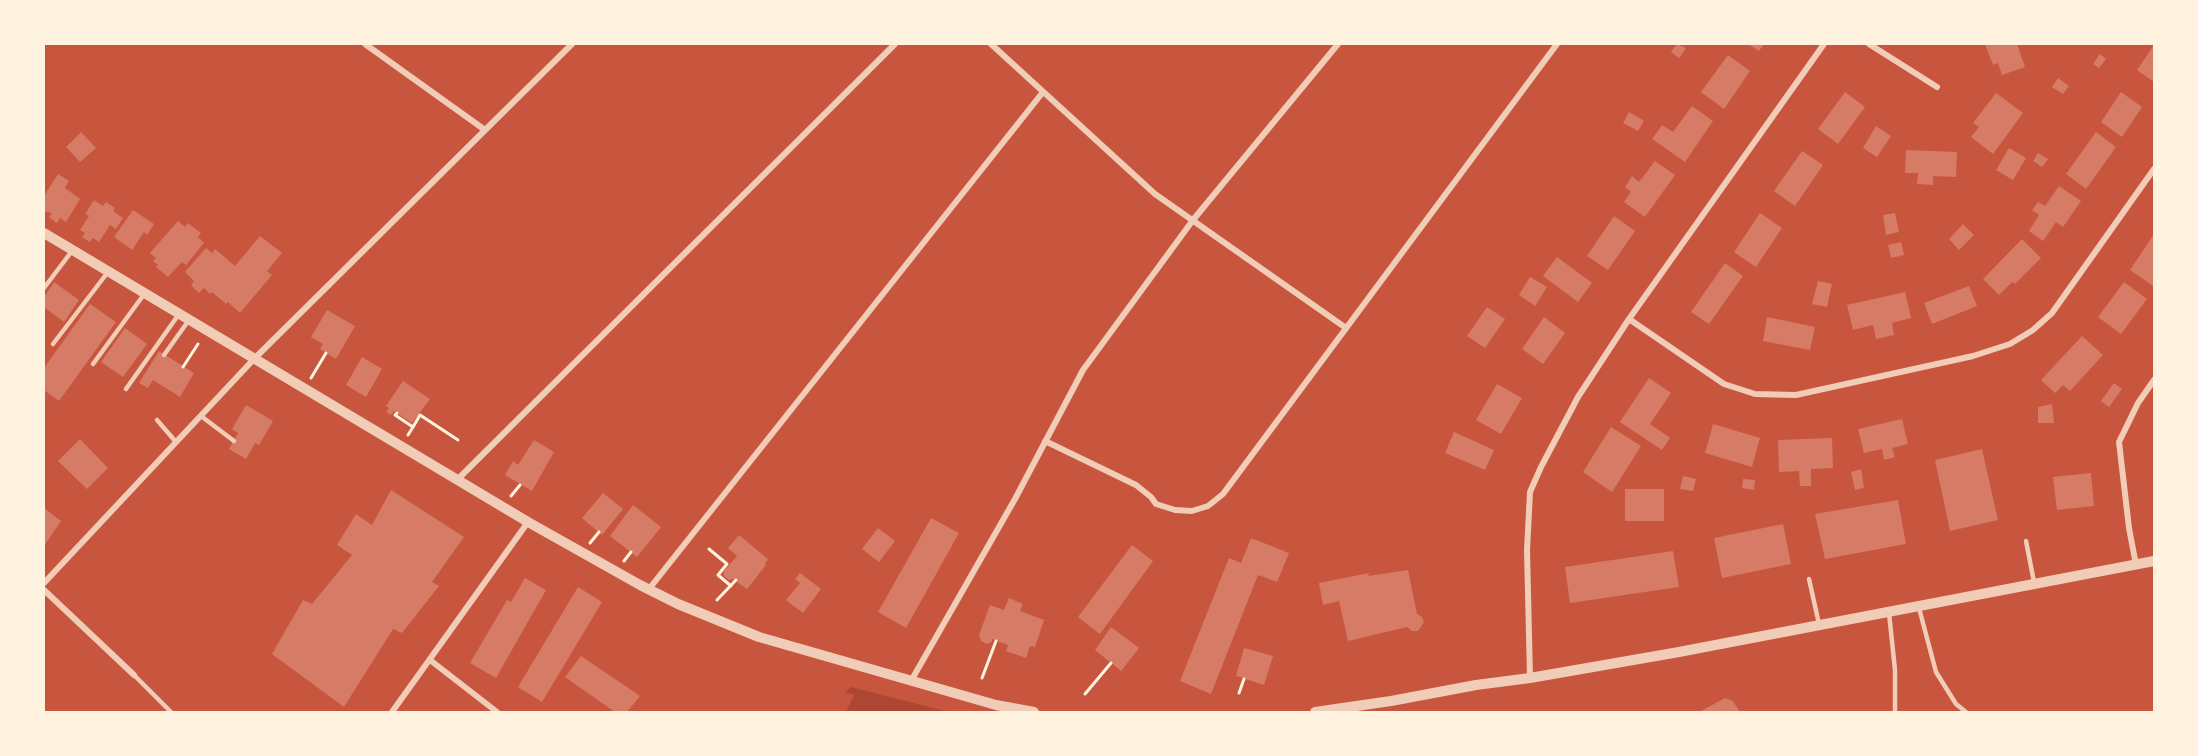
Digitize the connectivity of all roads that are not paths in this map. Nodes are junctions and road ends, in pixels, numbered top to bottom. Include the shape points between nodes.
1 (365, 44) edge
2 (573, 44) edge
3 (895, 44) edge
4 (991, 44) edge
5 (1338, 44) edge
6 (1557, 44) edge
7 (1824, 44) edge
8 (1869, 44) edge
9 (1937, 87) dead end
10 (1043, 92) junction
11 (485, 130) junction
12 (2154, 169) edge
13 (1193, 220) junction
14 (44, 233) edge
15 (72, 250) junction
16 (108, 272) junction
17 (44, 288) edge
18 (145, 294) junction
19 (179, 314) junction
20 (1629, 319) junction
21 (189, 320) junction
22 (1346, 328) junction
23 (53, 344) dead end
24 (164, 355) dead end
25 (254, 359) junction
26 (93, 364) dead end
27 (2154, 380) edge
28 (126, 389) dead end
29 (201, 416) junction
30 (157, 420) dead end
31 (234, 441) dead end
32 (1044, 441) junction
33 (176, 442) junction
34 (457, 480) junction
35 (528, 522) junction
36 (2026, 541) dead end
37 (2154, 561) edge
38 (2136, 565) junction
39 (1809, 579) dead end
40 (44, 583) edge
41 (2034, 585) junction
42 (649, 589) junction
43 (44, 590) edge
44 (1919, 606) junction
45 (1889, 613) junction
46 (1819, 624) junction
47 (430, 660) junction
48 (134, 675) joint
49 (1530, 678) junction
50 (911, 681) junction
51 (171, 712) edge
52 (392, 712) edge
53 (497, 712) edge
54 (1034, 712) edge
55 (1315, 712) edge
56 (1895, 712) edge
57 (1966, 712) edge

1 - 11 street
2 - 11 street
3 - 34 street
4 - 10 street
5 - 13 street
6 - 22 street
7 - 20 street
8 - 9 street
10 - 13 street via 1155,194
10 - 42 street
11 - 25 street
12 - 20 street via 2052,313 2010,344 1973,356 1796,395 1755,394 1724,384
13 - 22 street
13 - 32 street via 1083,370
14 - 15 street
15 - 16 street
15 - 17 lane
16 - 18 street
16 - 23 lane
18 - 19 street
18 - 26 lane
19 - 21 street
19 - 28 lane
20 - 49 street via 1578,397 1530,492 1526,568
21 - 24 lane
21 - 25 street
22 - 32 street via 1230,486 1208,506 1183,511 1156,504 1136,485
25 - 29 street
25 - 34 street
27 - 38 street via 2119,442
29 - 31 lane
29 - 33 street
30 - 33 lane
32 - 50 street via 1015,500
33 - 40 street
34 - 35 street
35 - 42 street
35 - 47 street
36 - 41 lane
37 - 38 street
38 - 41 street
39 - 46 lane
41 - 44 street
42 - 50 street via 759,637
43 - 48 street
44 - 45 street
44 - 57 lane via 1936,672 1956,704
45 - 46 street
45 - 56 lane
46 - 49 street
47 - 52 street
47 - 53 street
48 - 51 lane
49 - 55 street
50 - 54 street

